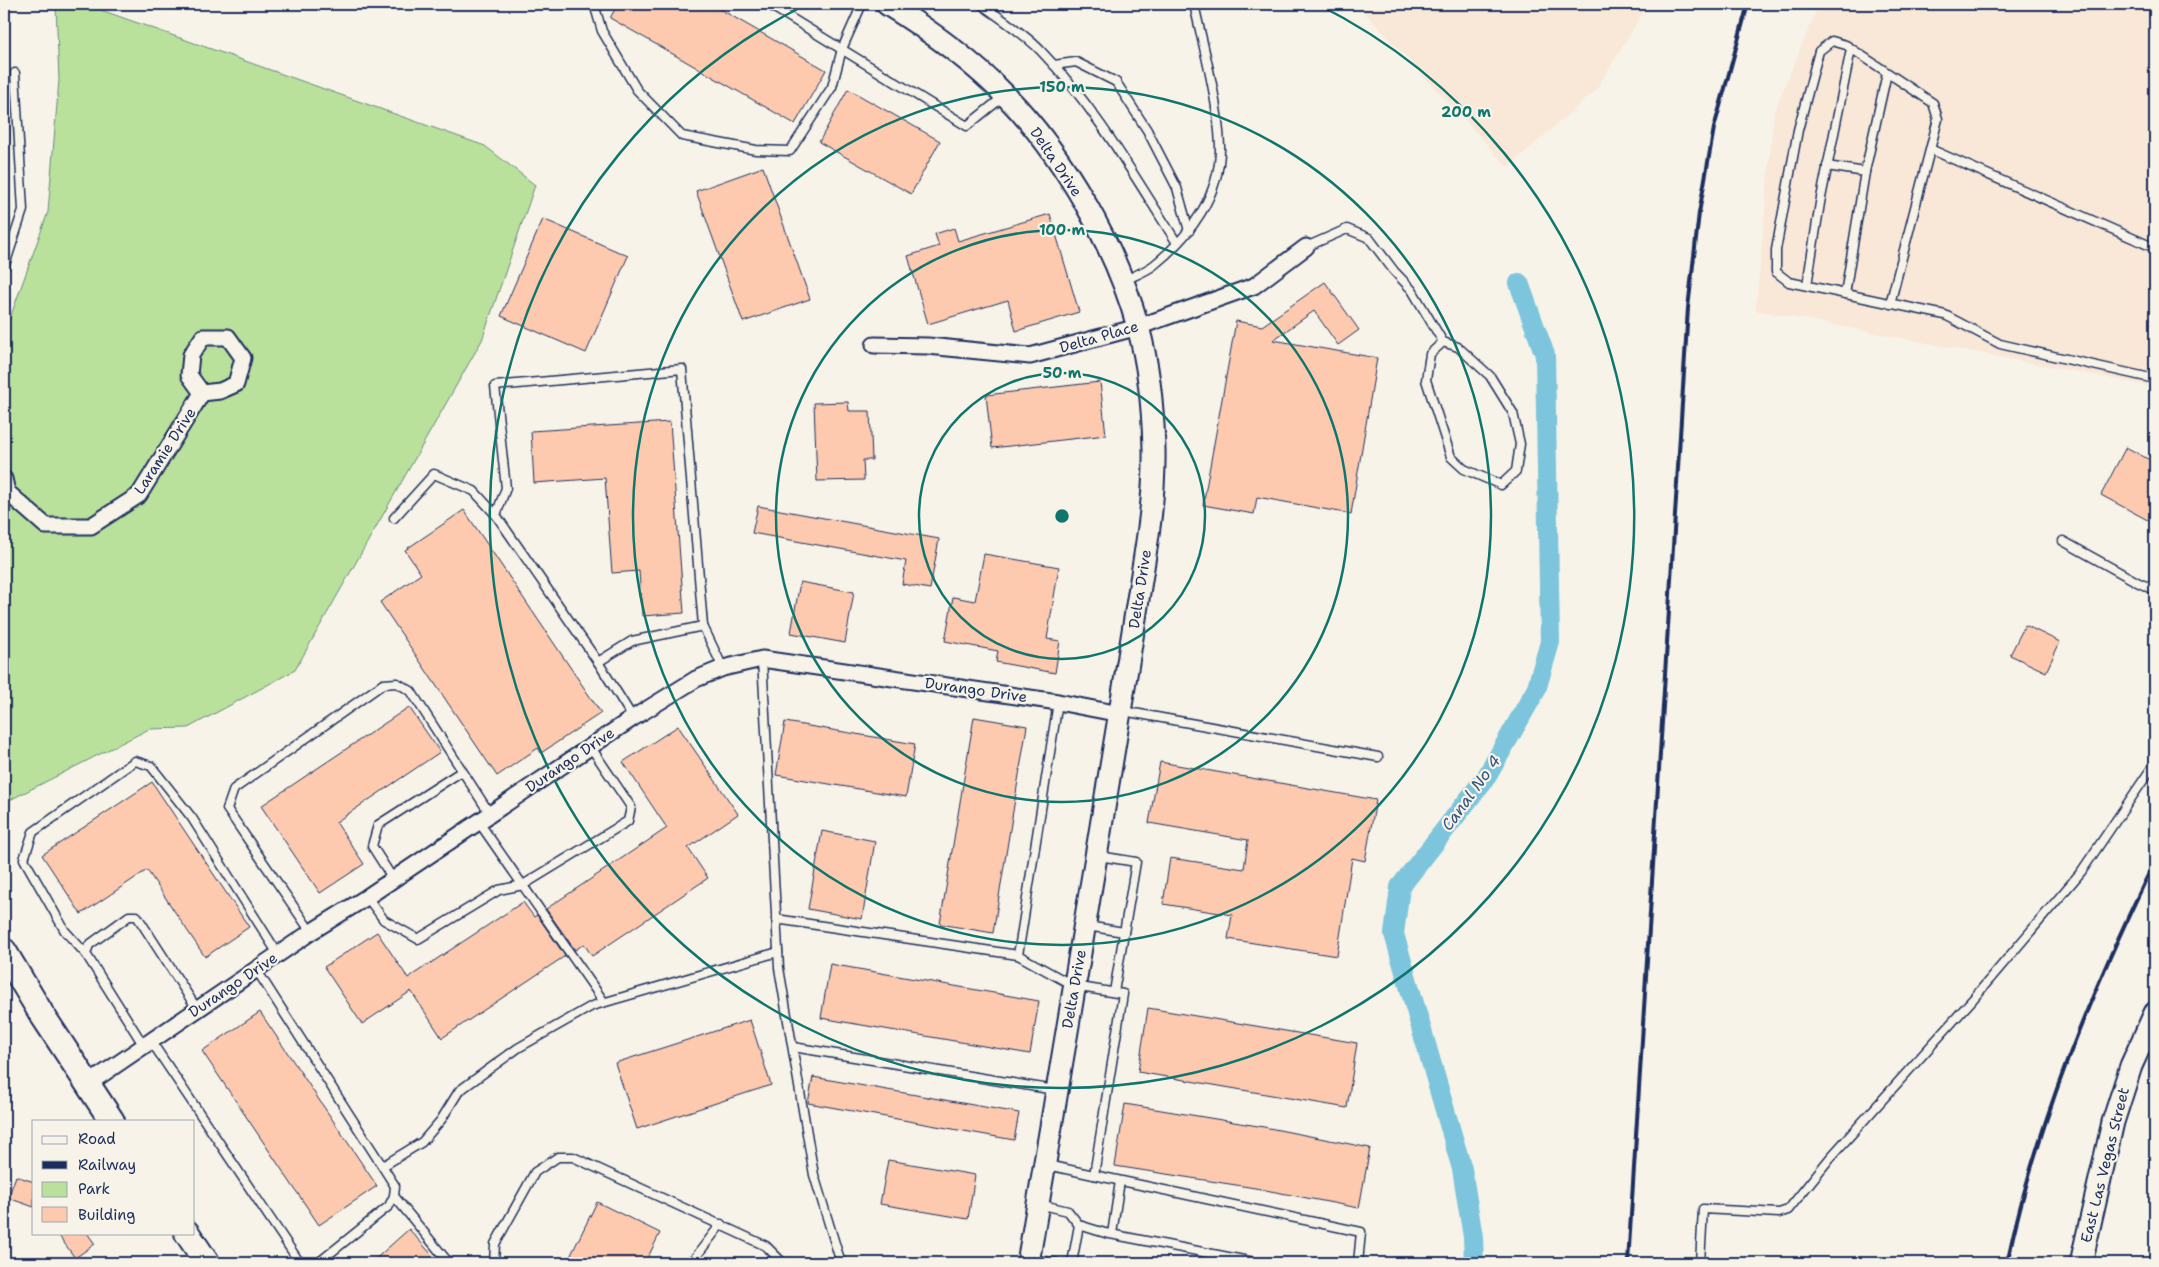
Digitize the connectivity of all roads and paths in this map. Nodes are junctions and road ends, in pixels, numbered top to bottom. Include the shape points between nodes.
1 (594, 4) edge
2 (768, 4) edge
3 (862, 4) edge
4 (887, 4) edge
5 (981, 4) edge
6 (1194, 4) edge
7 (842, 49) junction
8 (1851, 49) junction
9 (1054, 65) junction
10 (16, 72) dead end
11 (1887, 73) junction
12 (1005, 95) junction
13 (1930, 149) junction
14 (1828, 166) junction
15 (1865, 172) junction
16 (1189, 231) junction
17 (1177, 243) junction
18 (1306, 247) joint
19 (2155, 248) edge
20 (4, 268) edge
21 (1122, 282) junction
22 (1807, 285) junction
23 (1845, 294) junction
24 (1890, 304) junction
25 (1138, 327) junction
26 (1443, 342) junction
27 (874, 345) dead end
28 (2155, 380) edge
29 (202, 393) dead end
30 (4, 479) edge
31 (496, 515) junction
32 (394, 518) dead end
33 (2063, 541) dead end
34 (2155, 590) edge
35 (703, 626) junction
36 (762, 659) junction
37 (598, 662) junction
38 (723, 668) junction
39 (1058, 702) junction
40 (1121, 712) junction
41 (633, 718) junction
42 (590, 746) junction
43 (1378, 757) dead end
44 (2155, 763) edge
45 (462, 771) junction
46 (484, 817) junction
47 (1096, 855) junction
48 (394, 878) junction
49 (524, 885) junction
50 (367, 896) junction
51 (776, 919) junction
52 (1085, 925) junction
53 (311, 932) junction
54 (1124, 932) junction
55 (4, 951) edge
56 (778, 952) junction
57 (86, 954) junction
58 (278, 954) junction
59 (1018, 955) junction
60 (256, 969) junction
61 (1074, 986) junction
62 (1114, 992) junction
63 (604, 1002) junction
64 (197, 1009) junction
65 (2155, 1013) edge
66 (148, 1043) junction
67 (793, 1047) junction
68 (88, 1084) junction
69 (1057, 1090) junction
70 (111, 1120) edge
71 (1045, 1165) junction
72 (383, 1166) junction
73 (1094, 1175) junction
74 (1120, 1181) junction
75 (394, 1196) junction
76 (1038, 1204) junction
77 (721, 1224) junction
78 (1079, 1225) junction
79 (188, 1234) edge
80 (1112, 1234) junction
81 (1028, 1261) edge
82 (207, 1263) edge
83 (300, 1263) edge
84 (318, 1263) edge
85 (448, 1263) edge
86 (494, 1263) edge
87 (691, 1263) edge
88 (783, 1263) edge
89 (841, 1263) edge
90 (1057, 1263) edge
91 (1072, 1263) edge
92 (1259, 1263) edge
93 (1358, 1263) edge
94 (1700, 1263) edge
95 (2082, 1263) edge

1 - 7 lane via 602,31 637,90 682,136 737,147 790,151 832,87
2 - 7 lane
3 - 7 lane
4 - 12 main road, Delta Drive via 924,27
5 - 9 lane via 1040,49
6 - 16 lane via 1220,147 1210,201
7 - 12 lane via 967,126
8 - 11 lane
8 - 14 lane
8 - 22 lane via 1832,41 1819,51 1798,130 1776,250 1776,272 1789,282
9 - 16 lane via 1076,62 1116,82 1147,130 1177,188
9 - 17 lane via 1082,97 1131,167
10 - 20 lane via 23,210
11 - 13 lane via 1933,104 1938,120
11 - 15 lane
12 - 21 main road, Delta Drive via 1062,166 1092,216
13 - 19 lane
13 - 24 lane
14 - 15 lane
14 - 22 lane
15 - 23 lane
16 - 17 lane
17 - 21 lane via 1152,266
18 - 25 street, Delta Place via 1254,286
18 - 26 lane via 1347,229 1370,238 1412,290
21 - 25 main road, Delta Drive
22 - 23 lane
23 - 24 lane
24 - 28 lane via 1945,315 2000,344
25 - 27 street, Delta Place via 1030,356 928,346
25 - 40 main road, Delta Drive via 1152,395 1152,508
26 - 26 lane via 1458,347 1490,376 1513,413 1520,444 1516,471 1501,485 1464,469 1451,457 1426,380 1430,354
29 - 30 street, Laramie Drive via 140,495 91,526 46,526 7,492
31 - 32 lane via 474,491 434,474
31 - 35 lane via 506,488 495,386 682,369
31 - 37 lane
33 - 34 lane
35 - 37 lane via 632,641
35 - 38 lane
36 - 38 street, Durango Drive
36 - 39 street, Durango Drive
36 - 51 lane
37 - 41 lane
38 - 41 street, Durango Drive via 696,679
39 - 40 street, Durango Drive
39 - 59 lane
40 - 43 lane
40 - 47 main road, Delta Drive
41 - 42 street, Durango Drive
42 - 46 street, Durango Drive
42 - 49 lane via 631,807 628,821
44 - 94 lane via 2081,872 1788,1210 1779,1213 1703,1209
45 - 46 lane
45 - 48 lane via 378,826 372,846
45 - 53 lane via 411,691 398,683 383,684 234,789 227,809
46 - 48 street, Durango Drive
46 - 49 lane
47 - 52 main road, Delta Drive
47 - 54 lane via 1136,862
48 - 50 street, Durango Drive
49 - 50 lane via 499,890 418,939 384,920
49 - 63 lane
50 - 53 street, Durango Drive
51 - 56 lane
51 - 59 lane
52 - 54 lane
52 - 61 main road, Delta Drive
53 - 58 street, Durango Drive
54 - 62 lane
55 - 68 main road
56 - 63 lane
56 - 67 lane
57 - 58 lane via 65,930 24,859 33,832 135,761 151,766 192,818
57 - 64 lane via 89,945 129,916 137,916
57 - 66 lane
58 - 60 street, Durango Drive
59 - 61 lane
60 - 64 street, Durango Drive
60 - 72 lane
61 - 62 lane
61 - 69 main road, Delta Drive
62 - 73 lane via 1123,994
63 - 72 lane via 518,1048 459,1091 422,1142
64 - 66 street, Durango Drive
65 - 95 main road, East Las Vegas Street via 2131,1066 2113,1122
66 - 68 street, Durango Drive
66 - 83 lane
67 - 69 lane
67 - 89 lane via 814,1175
68 - 70 main road
69 - 71 main road, Delta Drive
71 - 73 lane
71 - 76 main road, Delta Drive
72 - 75 lane via 395,1186
73 - 74 lane
74 - 80 lane
74 - 93 lane via 1362,1232
75 - 84 lane via 389,1206
75 - 85 lane
76 - 78 lane via 1068,1211
76 - 81 main road, Delta Drive
77 - 86 lane via 574,1157 558,1157 535,1172 495,1244
77 - 87 lane
77 - 88 lane via 766,1246
78 - 80 lane
78 - 91 lane
79 - 82 main road
80 - 92 lane
81 - 90 lane

